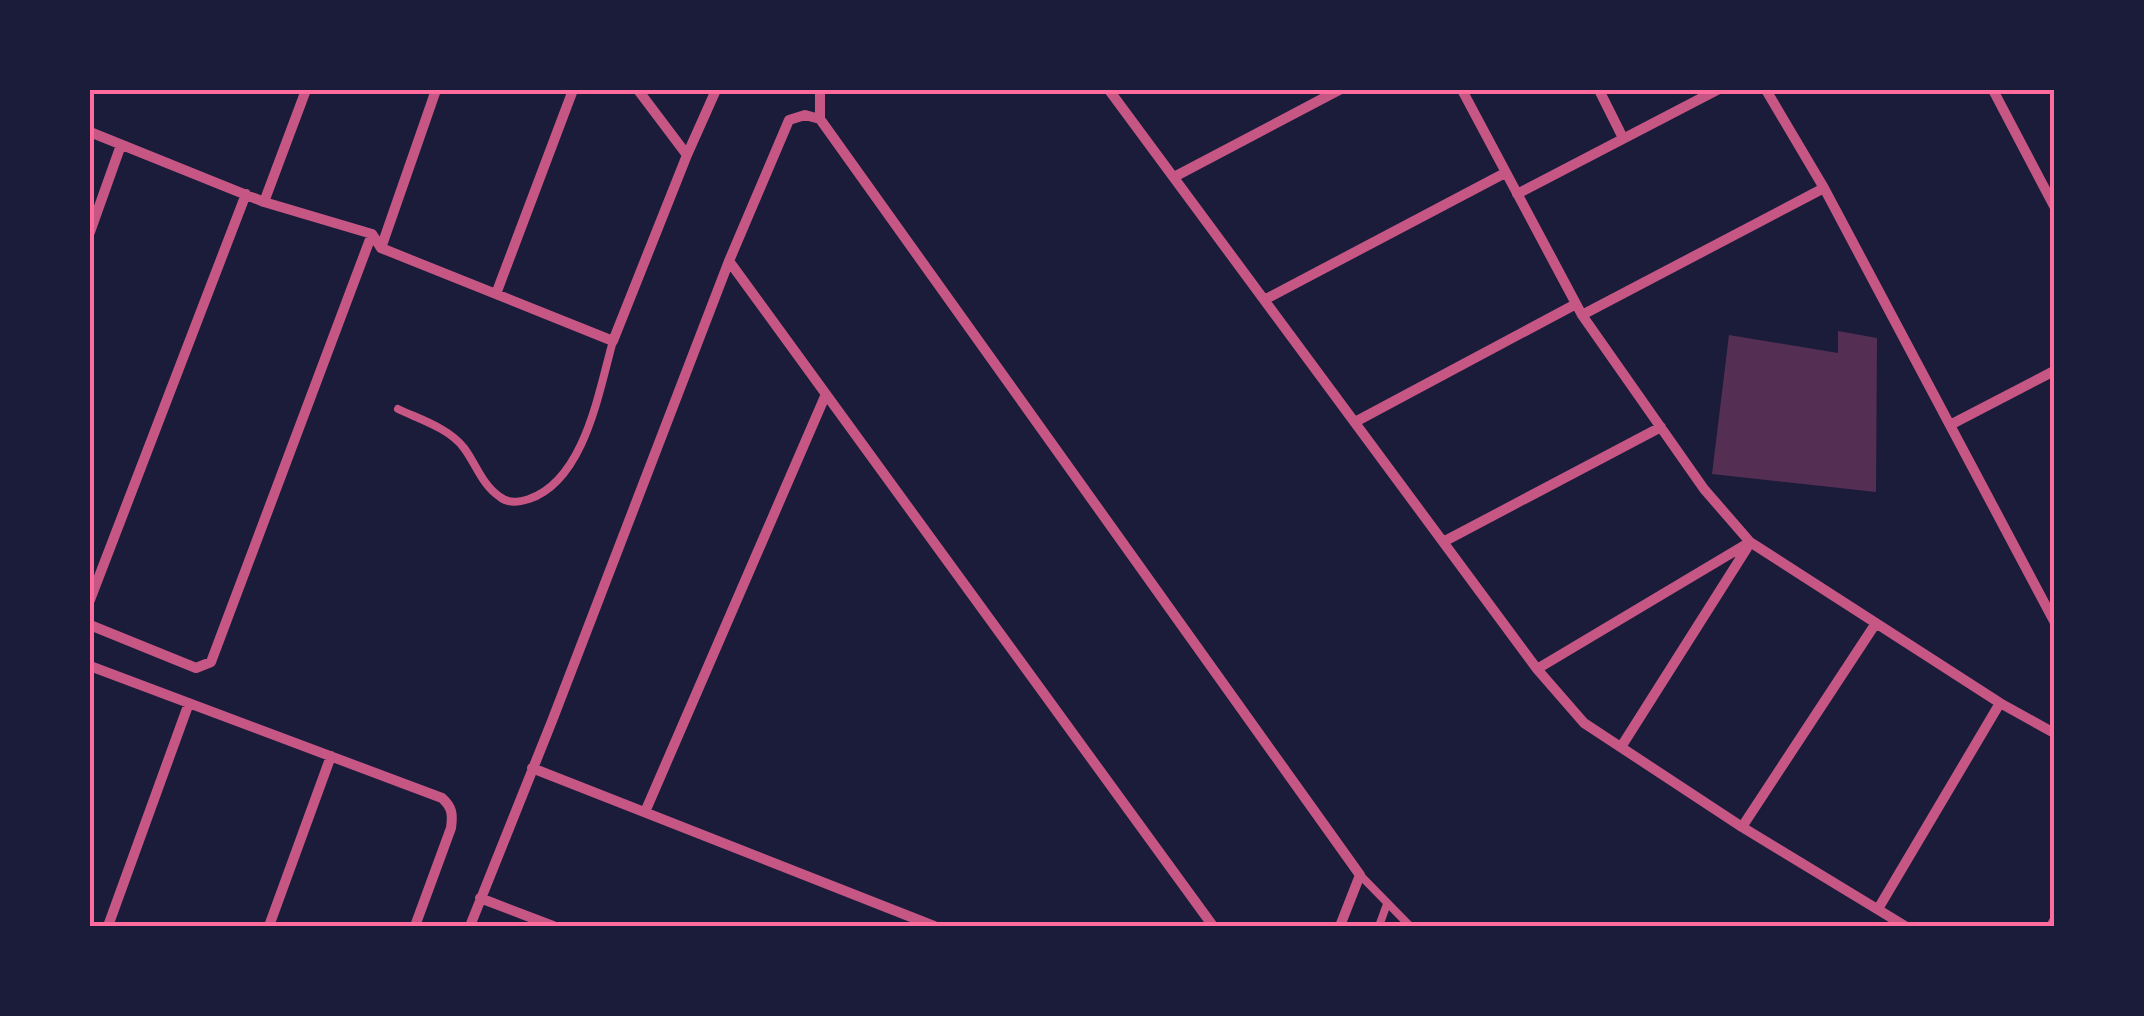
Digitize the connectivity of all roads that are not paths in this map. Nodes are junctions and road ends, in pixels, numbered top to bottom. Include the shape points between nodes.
1 (306, 90) edge
2 (436, 90) edge
3 (574, 90) edge
4 (638, 90) edge
5 (716, 90) edge
6 (820, 90) edge
7 (1109, 90) edge
8 (1338, 90) edge
9 (1462, 90) edge
10 (1599, 90) edge
11 (1717, 90) edge
12 (1766, 90) edge
13 (1993, 90) edge
14 (820, 119) junction
15 (90, 132) edge
16 (1624, 138) junction
17 (122, 145) junction
18 (687, 155) junction
19 (1506, 172) junction
20 (1174, 177) junction
21 (1824, 188) junction
22 (246, 194) junction
23 (1516, 194) junction
24 (264, 202) junction
25 (2054, 206) edge
26 (90, 232) edge
27 (372, 234) junction
28 (381, 248) junction
29 (729, 261) junction
30 (496, 294) junction
31 (1264, 300) junction
32 (1579, 310) junction
33 (613, 341) junction
34 (2054, 371) edge
35 (826, 394) junction
36 (398, 408) dead end
37 (1354, 422) junction
38 (1950, 425) junction
39 (1661, 428) junction
40 (1443, 542) junction
41 (1750, 542) junction
42 (90, 600) edge
43 (2054, 621) edge
44 (1876, 624) junction
45 (92, 632) edge
46 (90, 666) edge
47 (1537, 669) junction
48 (190, 703) junction
49 (2000, 703) junction
50 (2054, 732) edge
51 (1621, 747) junction
52 (331, 756) junction
53 (532, 768) junction
54 (644, 812) junction
55 (1742, 827) junction
56 (1360, 875) junction
57 (480, 898) junction
58 (1388, 904) junction
59 (1878, 908) junction
60 (108, 926) edge
61 (269, 926) edge
62 (415, 926) edge
63 (470, 926) edge
64 (553, 926) edge
65 (934, 926) edge
66 (1213, 926) edge
67 (1340, 926) edge
68 (1378, 926) edge
69 (1410, 926) edge
70 (1904, 926) edge

1 - 24 street
2 - 28 street
3 - 30 street
4 - 18 street
5 - 18 street
6 - 14 street
7 - 20 street
8 - 20 street
9 - 19 street
10 - 16 street
11 - 16 street
12 - 21 street
13 - 25 street
14 - 29 street via 790,120
14 - 56 street
15 - 17 street
16 - 23 street
17 - 22 street
17 - 26 street
18 - 33 street
19 - 23 street
19 - 31 street
20 - 31 street
21 - 32 street
21 - 38 street
22 - 24 street
22 - 42 street
23 - 32 street
24 - 27 street
27 - 28 street
27 - 45 street via 211,662 196,668
28 - 30 street
29 - 35 street
29 - 53 street
30 - 33 street
31 - 37 street
32 - 37 street
32 - 39 street
33 - 36 lane via 574,459 557,481 528,500 498,496 462,444
34 - 38 street
35 - 54 street
35 - 66 street
37 - 40 street
38 - 43 street
39 - 40 street
39 - 41 street
40 - 47 street
41 - 44 street
41 - 47 street
41 - 51 street
44 - 49 street
44 - 55 street
46 - 48 street
47 - 51 street via 1584,722
48 - 52 street
48 - 60 street
49 - 50 street
49 - 59 street
51 - 55 street
52 - 61 street
52 - 62 street via 450,804 451,828
53 - 54 street
53 - 57 street
54 - 65 street
55 - 59 street
56 - 58 lane
56 - 67 street
57 - 63 street
57 - 64 street
58 - 68 lane
58 - 69 lane
59 - 70 street

